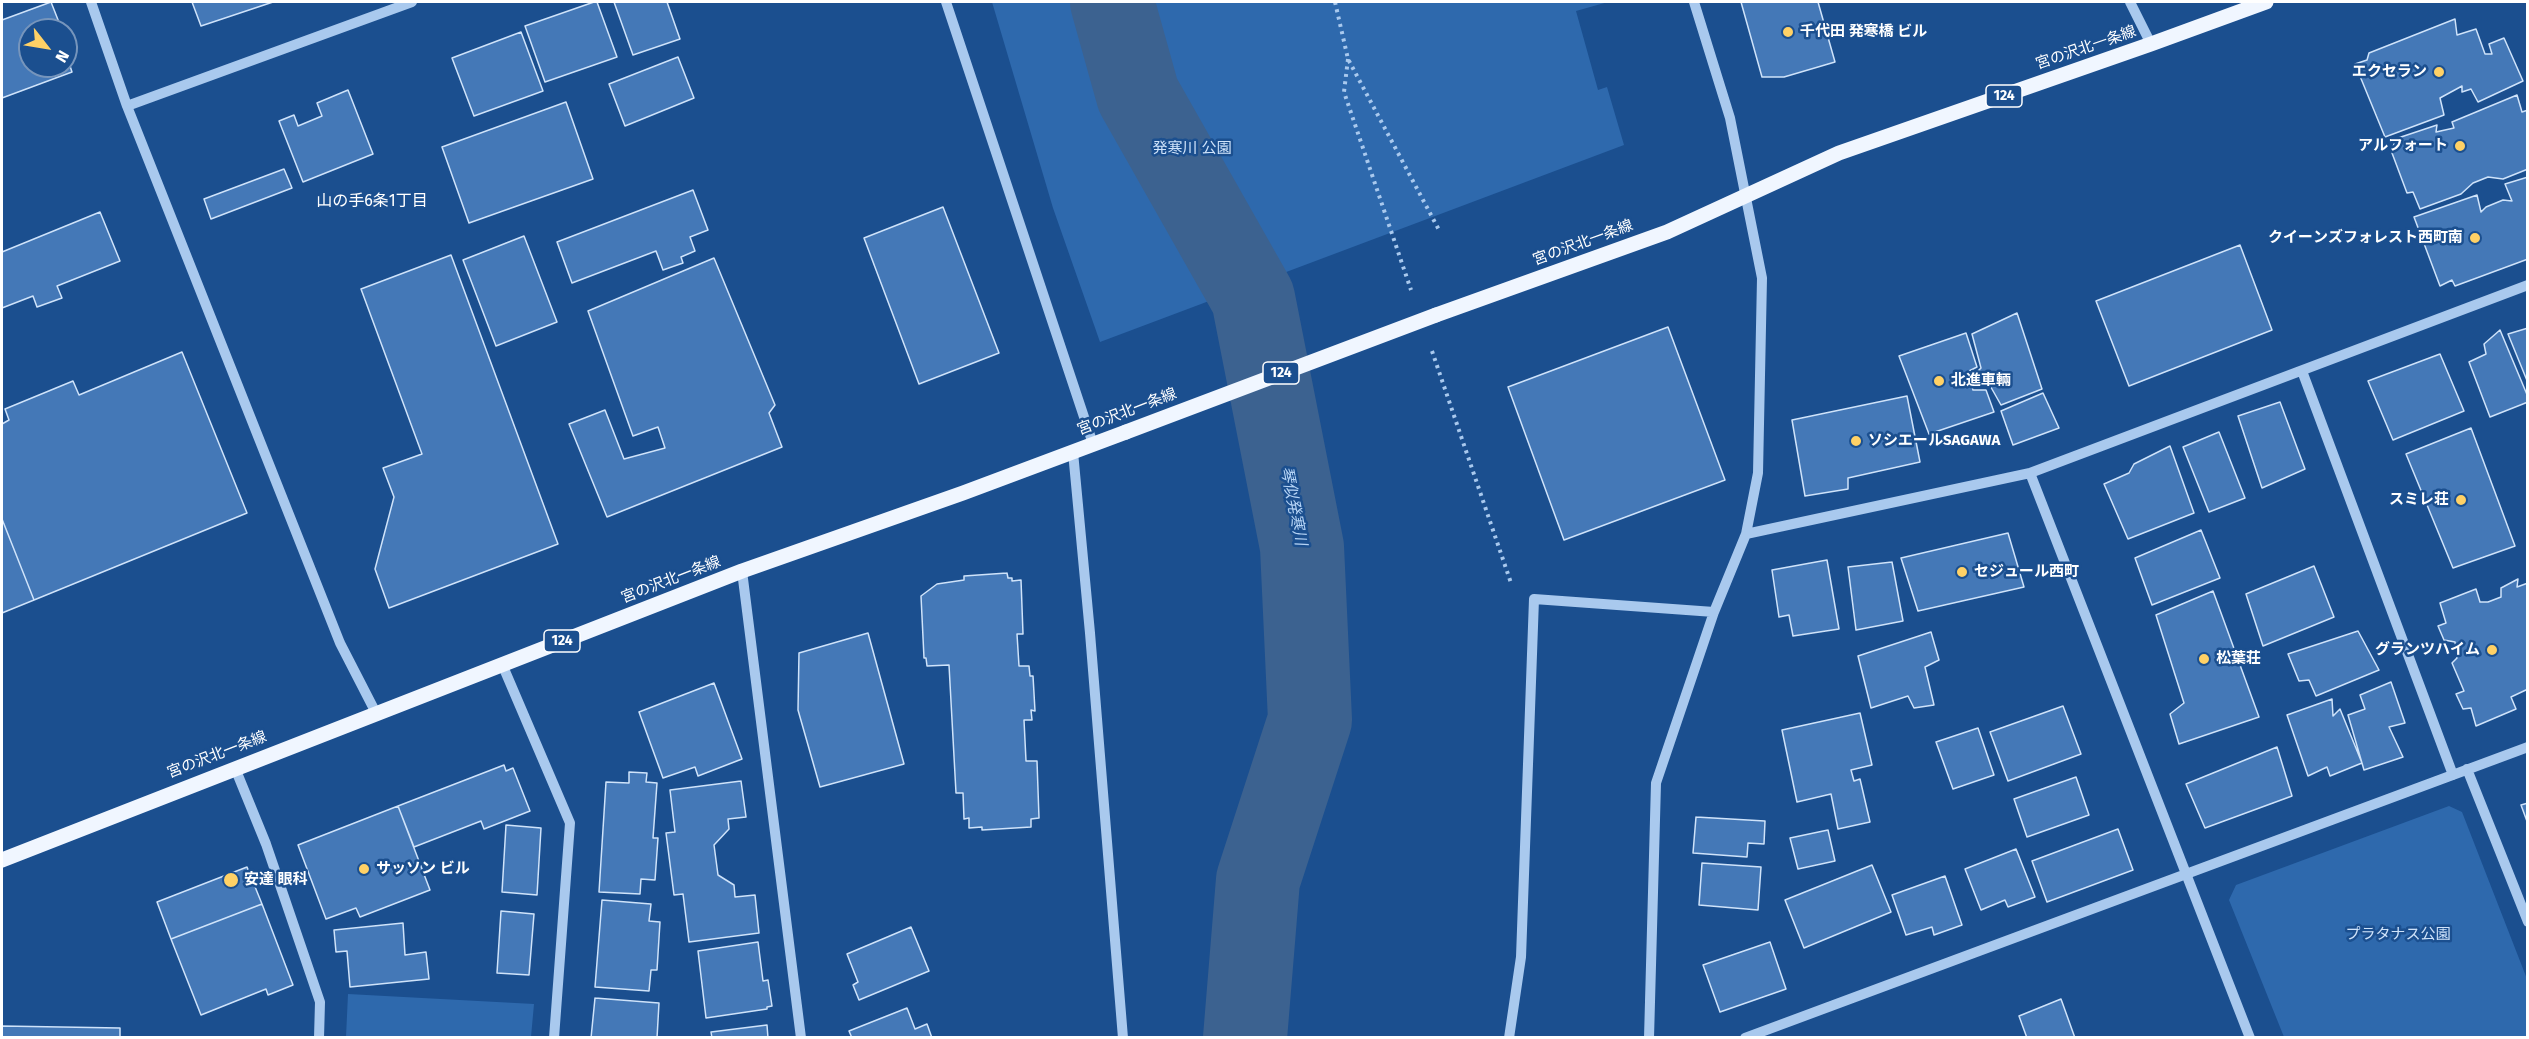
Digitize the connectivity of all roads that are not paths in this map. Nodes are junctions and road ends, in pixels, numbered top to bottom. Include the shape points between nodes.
1 (91, 2) edge
2 (412, 2) edge
3 (946, 2) edge
4 (1694, 2) edge
5 (2130, 2) edge
6 (2266, 2) edge
7 (2151, 44) junction
8 (127, 106) junction
9 (1745, 196) junction
10 (2528, 285) edge
11 (2302, 371) junction
12 (1093, 444) junction
13 (1072, 452) junction
14 (2030, 473) junction
15 (1746, 534) junction
16 (742, 571) junction
17 (1714, 612) junction
18 (502, 664) junction
19 (376, 713) junction
20 (2528, 747) edge
21 (235, 768) junction
22 (2467, 769) junction
23 (2454, 775) junction
24 (2, 860) edge
25 (2186, 874) junction
26 (2528, 922) edge
27 (319, 1038) edge
28 (554, 1038) edge
29 (801, 1038) edge
30 (1123, 1038) edge
31 (1509, 1038) edge
32 (1649, 1038) edge
33 (1745, 1038) edge
34 (2250, 1038) edge

1 - 8 street
2 - 8 street
3 - 12 street
4 - 9 street via 1730,118
5 - 7 street
6 - 7 main road, 宮の沢北一条線 / 124
7 - 9 main road, 宮の沢北一条線 / 124 via 1839,153
8 - 19 street via 340,643
9 - 12 main road, 宮の沢北一条線 / 124, bridge via 1667,232
9 - 15 street via 1762,278 1758,473
10 - 11 street
11 - 14 street
11 - 23 street
12 - 13 main road, 宮の沢北一条線 / 124
13 - 16 main road, 宮の沢北一条線 / 124
13 - 30 street
14 - 15 street
14 - 25 street
15 - 17 street
16 - 18 main road, 宮の沢北一条線 / 124
16 - 29 street
17 - 31 street via 1533,599 1521,957
17 - 32 street via 1656,783
18 - 19 main road, 宮の沢北一条線 / 124
18 - 28 street via 570,823
19 - 21 main road, 宮の沢北一条線 / 124
20 - 22 street
21 - 24 main road, 宮の沢北一条線 / 124
21 - 27 street via 266,844 320,1002
22 - 23 street
22 - 26 street
23 - 25 street
25 - 33 street
25 - 34 street

